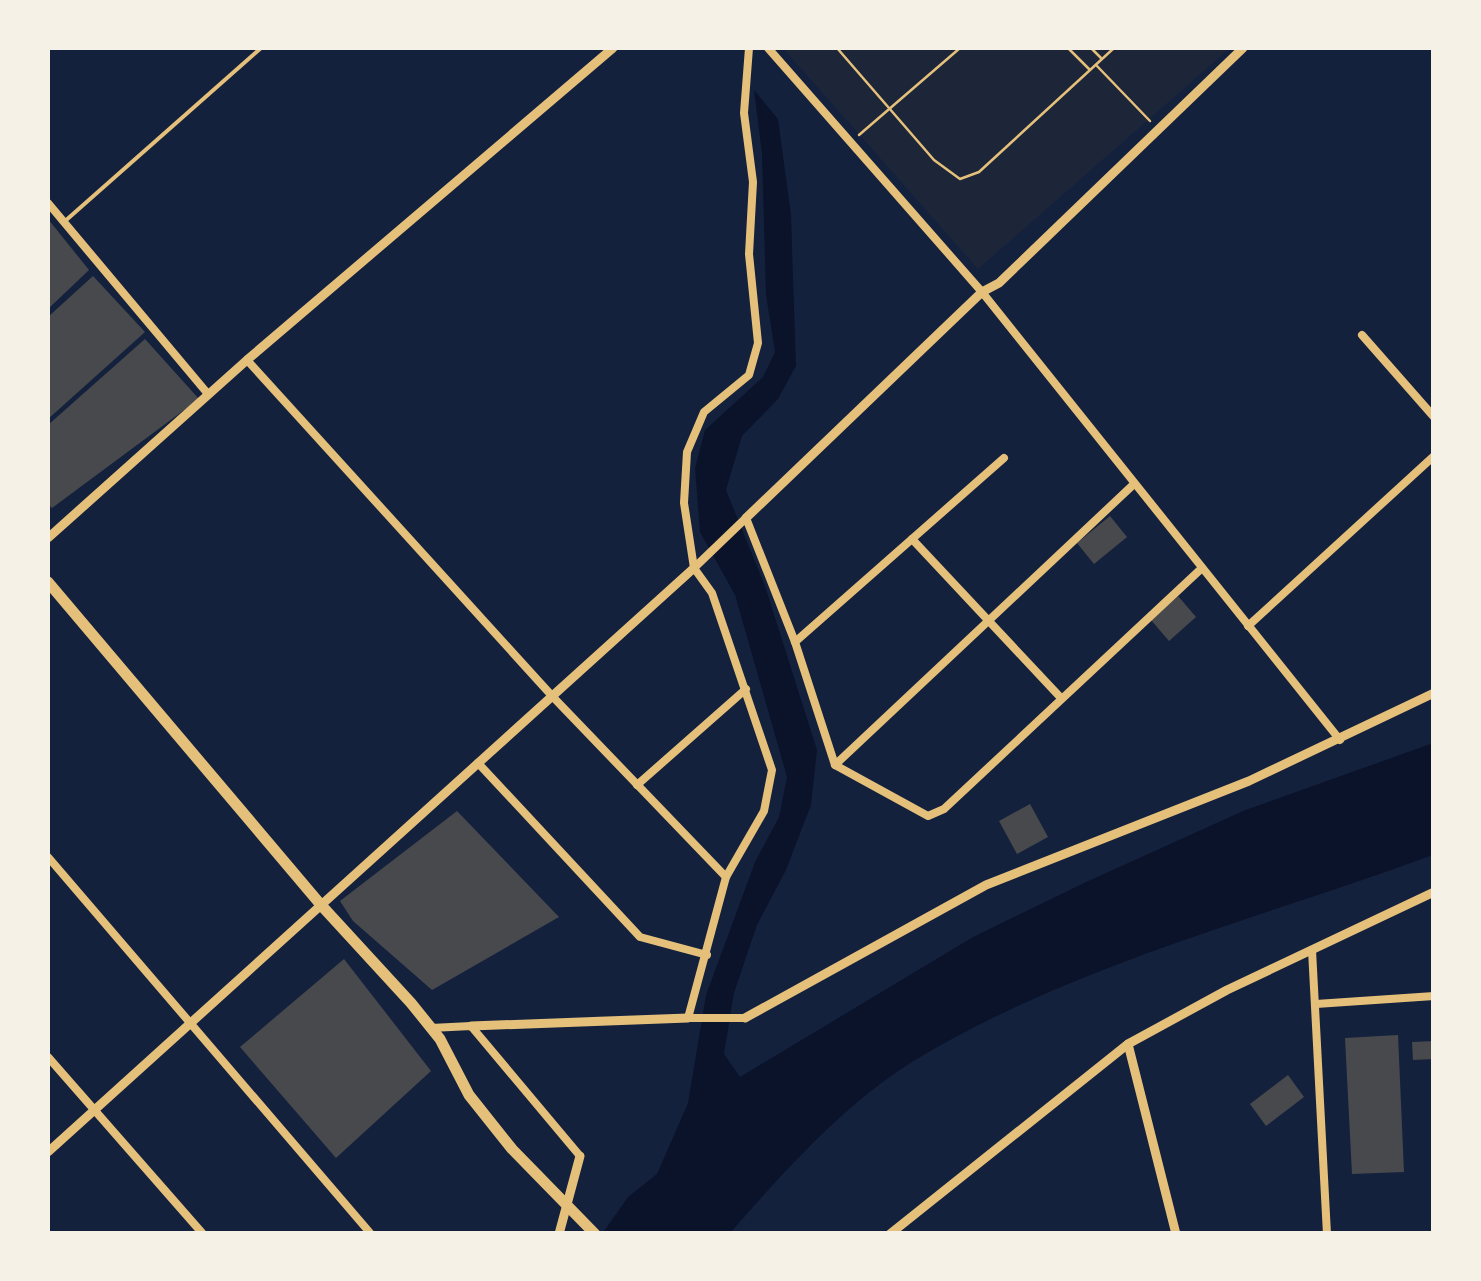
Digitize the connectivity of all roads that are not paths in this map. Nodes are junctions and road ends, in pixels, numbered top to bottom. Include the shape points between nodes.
1 (261, 48) edge
2 (613, 48) edge
3 (750, 48) edge
4 (768, 48) edge
5 (1243, 48) edge
6 (48, 203) edge
7 (64, 222) junction
8 (982, 292) junction
9 (1362, 335) dead end
10 (247, 360) junction
11 (208, 394) junction
12 (1434, 418) edge
13 (1434, 456) edge
14 (1004, 458) dead end
15 (1134, 484) junction
16 (746, 518) junction
17 (48, 538) edge
18 (912, 539) junction
19 (694, 568) junction
20 (1202, 568) junction
21 (48, 582) edge
22 (988, 620) junction
23 (1248, 626) junction
24 (795, 642) junction
25 (746, 688) junction
26 (1434, 693) edge
27 (553, 697) junction
28 (1061, 698) junction
29 (1340, 740) junction
30 (478, 763) junction
31 (835, 765) junction
32 (637, 784) junction
33 (48, 858) edge
34 (726, 877) junction
35 (1434, 892) edge
36 (320, 905) junction
37 (1312, 950) junction
38 (707, 954) junction
39 (1434, 996) edge
40 (1316, 1004) junction
41 (688, 1018) junction
42 (745, 1018) joint
43 (187, 1022) junction
44 (471, 1026) junction
45 (431, 1028) junction
46 (1128, 1044) junction
47 (48, 1057) edge
48 (95, 1110) junction
49 (48, 1152) edge
50 (580, 1156) joint
51 (202, 1234) edge
52 (371, 1234) edge
53 (559, 1234) edge
54 (596, 1234) edge
55 (890, 1234) edge
56 (1176, 1234) edge
57 (1328, 1234) edge

1 - 7 lane
2 - 10 street
3 - 19 street via 744,113 758,343 749,375 704,412 687,452 684,503
4 - 8 street
5 - 8 street via 1000,283
6 - 7 street
7 - 11 street
8 - 15 street
8 - 16 street
9 - 12 street
10 - 11 street
10 - 27 street
11 - 17 street
13 - 23 street
14 - 18 street
15 - 20 street
15 - 22 street
16 - 19 street
16 - 24 street
18 - 22 street
18 - 24 street
19 - 25 street via 712,593
19 - 27 street
20 - 23 street
20 - 28 street
21 - 36 highway
22 - 28 street
22 - 31 street
23 - 29 street
24 - 31 street
25 - 32 street
25 - 34 street via 770,756 771,788
26 - 29 street
27 - 30 street
27 - 32 street
28 - 31 street via 944,809 928,816
29 - 42 street via 986,885
30 - 36 street
30 - 38 street via 640,937
32 - 34 street
33 - 43 street
34 - 38 street
35 - 37 street
36 - 43 street
36 - 45 highway
37 - 40 street
37 - 46 street
38 - 41 street
39 - 40 street
40 - 57 street
41 - 42 street
41 - 44 street
43 - 48 street
43 - 52 street
44 - 45 street
44 - 50 street
45 - 54 highway via 469,1095
46 - 55 street
46 - 56 street
47 - 48 street
48 - 49 street
48 - 51 street
50 - 53 street

